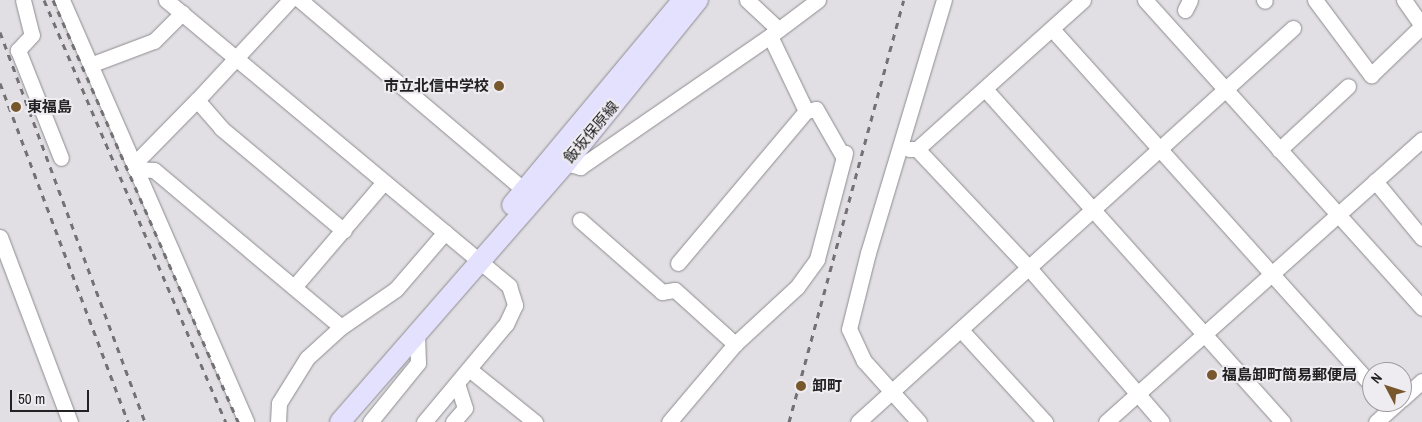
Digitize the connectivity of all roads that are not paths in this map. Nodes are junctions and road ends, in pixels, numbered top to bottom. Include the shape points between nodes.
1 (22, 0) edge
2 (62, 0) edge
3 (166, 0) edge
4 (290, 0) edge
5 (300, 0) edge
6 (683, 0) edge
7 (698, 0) edge
8 (747, 0) edge
9 (818, 0) edge
10 (944, 0) edge
11 (1083, 0) edge
12 (1145, 0) edge
13 (1315, 0) edge
14 (1404, 0) edge
15 (806, 4) edge
16 (182, 13) junction
17 (1422, 26) edge
18 (1293, 28) dead end
19 (1052, 29) junction
20 (774, 32) junction
21 (236, 59) junction
22 (90, 65) junction
23 (1348, 86) dead end
24 (985, 89) junction
25 (1225, 89) junction
26 (197, 100) junction
27 (806, 111) junction
28 (1422, 139) edge
29 (899, 148) junction
30 (917, 149) junction
31 (1158, 150) junction
32 (1279, 150) junction
33 (61, 158) dead end
34 (566, 163) junction
35 (134, 166) junction
36 (1375, 181) junction
37 (384, 182) junction
38 (524, 190) junction
39 (1092, 210) junction
40 (1337, 215) junction
41 (580, 220) dead end
42 (344, 231) junction
43 (445, 232) junction
44 (0, 237) edge
45 (1422, 238) edge
46 (478, 260) junction
47 (678, 263) dead end
48 (1029, 268) junction
49 (1272, 274) junction
50 (294, 287) junction
51 (1422, 308) edge
52 (341, 327) junction
53 (961, 330) junction
54 (416, 333) junction
55 (1205, 334) junction
56 (735, 344) junction
57 (469, 369) junction
58 (1362, 375) edge
59 (1422, 381) edge
60 (457, 383) junction
61 (1412, 389) edge
62 (892, 392) junction
63 (1137, 394) junction
64 (1385, 412) edge
65 (70, 422) edge
66 (246, 422) edge
67 (278, 422) edge
68 (340, 422) edge
69 (370, 422) edge
70 (424, 422) edge
71 (453, 422) edge
72 (535, 422) edge
73 (669, 422) edge
74 (858, 422) edge
75 (919, 422) edge
76 (1045, 422) edge
77 (1106, 422) edge
78 (1162, 422) edge
79 (1284, 422) edge
80 (1376, 422) edge

1 - 33 street via 32,35 18,50
2 - 22 street
3 - 16 street
4 - 21 street
5 - 38 street
6 - 38 main road, 飯坂保原線
7 - 34 main road, 飯坂保原線
8 - 20 street
9 - 15 street
10 - 29 street
11 - 19 street
12 - 25 street
13 - 17 street via 1371,75
14 - 17 street
15 - 20 street
16 - 21 street
16 - 22 street via 154,41
18 - 25 street
19 - 24 street
19 - 31 street
20 - 27 street
20 - 34 street via 580,167
21 - 26 street
21 - 37 street
22 - 35 street
23 - 32 street
24 - 30 street
24 - 39 street
25 - 31 street
25 - 32 street
26 - 35 street
26 - 42 street via 221,128
27 - 47 street
27 - 56 street via 816,109 845,156 817,259 798,287
28 - 36 street
29 - 30 street
29 - 62 street via 849,329 854,347
30 - 48 street
31 - 39 street
31 - 49 street
32 - 40 street
34 - 46 main road, 飯坂保原線
35 - 50 street via 154,170
35 - 66 street
36 - 40 street
36 - 45 street
37 - 42 street
37 - 43 street
38 - 46 main road, 飯坂保原線 via 488,233
39 - 48 street
39 - 55 street
40 - 49 street
40 - 51 street
41 - 56 street via 662,292 675,290
42 - 50 street
43 - 46 street
43 - 52 street via 396,289
44 - 65 street
46 - 54 main road, 飯坂保原線
46 - 57 street via 509,286 515,304 506,324
48 - 53 street
48 - 63 street
49 - 55 street
49 - 58 street
50 - 52 street
52 - 67 street via 297,371 279,403
53 - 62 street
53 - 76 street
54 - 68 main road, 飯坂保原線
54 - 69 street via 418,363
55 - 63 street
55 - 79 street
56 - 73 street
57 - 60 street
57 - 72 street
59 - 61 street
60 - 70 street
60 - 71 street via 465,408
62 - 74 street
62 - 75 street
63 - 77 street
63 - 78 street
64 - 80 street

